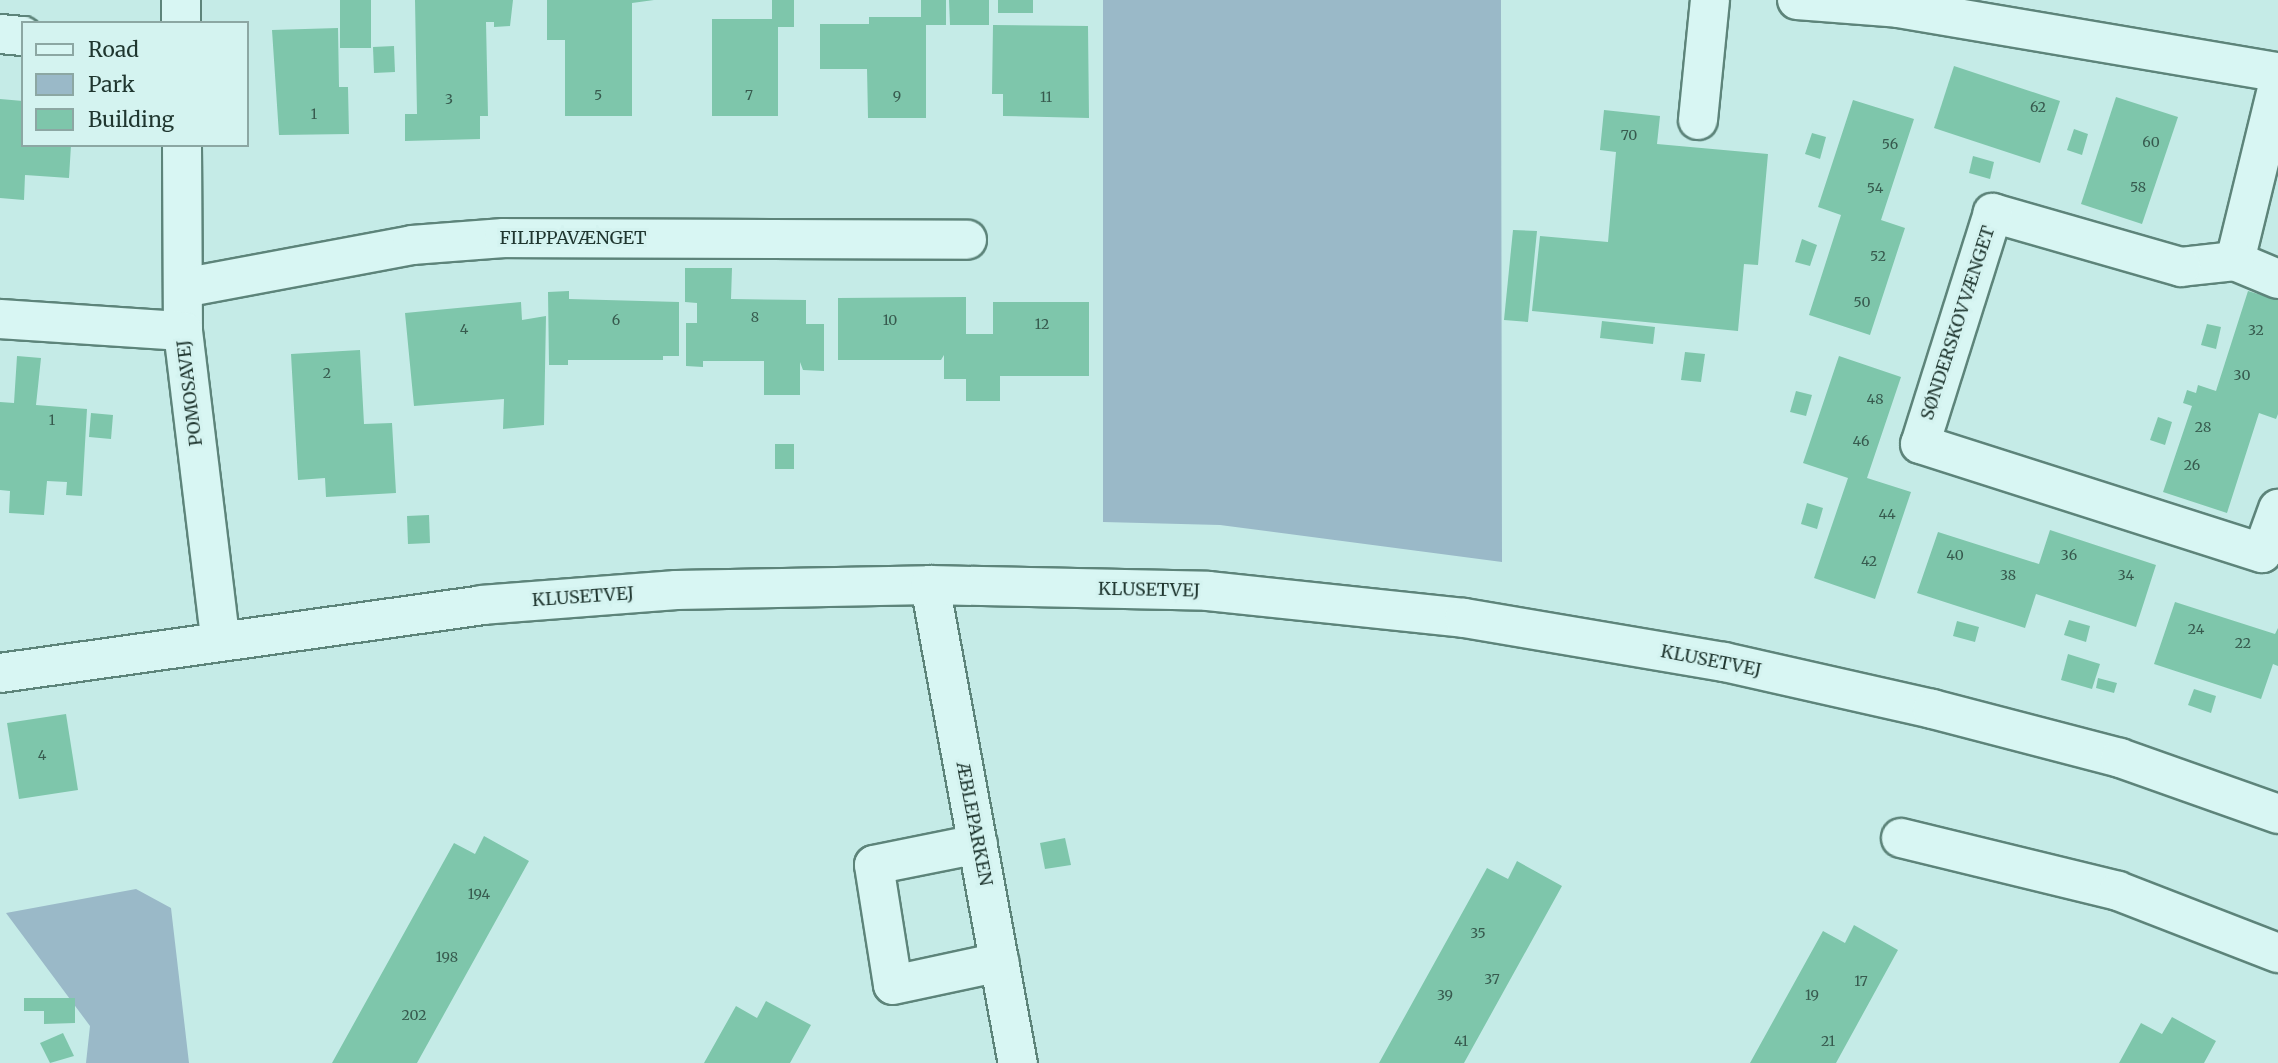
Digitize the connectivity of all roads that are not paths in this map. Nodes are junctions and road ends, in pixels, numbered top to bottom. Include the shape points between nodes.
1 (181, 0) edge
2 (1710, 0) edge
3 (1797, 0) edge
4 (181, 21) edge
5 (0, 34) edge
6 (21, 36) edge
7 (2278, 72) edge
8 (2278, 84) edge
9 (1698, 120) dead end
10 (182, 147) edge
11 (967, 240) dead end
12 (2235, 261) junction
13 (2278, 279) edge
14 (183, 288) junction
15 (0, 319) edge
16 (183, 331) junction
17 (2278, 509) edge
18 (930, 585) junction
19 (219, 639) junction
20 (0, 673) edge
21 (2278, 814) edge
22 (1901, 838) dead end
23 (978, 844) junction
24 (2278, 953) edge
25 (1000, 962) junction
26 (1018, 1063) edge

1 - 4 street
2 - 9 street
3 - 7 street via 1898,8
5 - 6 street
8 - 12 street
10 - 14 street, POMOSAVEJ
11 - 14 street, FILIPPAVÆNGET via 504,237 412,245
12 - 13 street, SØNDERSKOVVÆNGET
12 - 17 street, SØNDERSKOVVÆNGET via 2181,267 1993,213 1920,444 2262,553
14 - 16 street, POMOSAVEJ
15 - 16 street
16 - 19 street, POMOSAVEJ
18 - 19 street, KLUSETVEJ via 648,592 481,605
18 - 21 street, KLUSETVEJ via 1208,591 1464,618 1724,662 2120,758
18 - 23 street, ÆBLEPARKEN
19 - 20 street, KLUSETVEJ
22 - 24 street via 2118,891
23 - 25 street, ÆBLEPARKEN
23 - 25 street via 874,865 893,985
25 - 26 street, ÆBLEPARKEN

